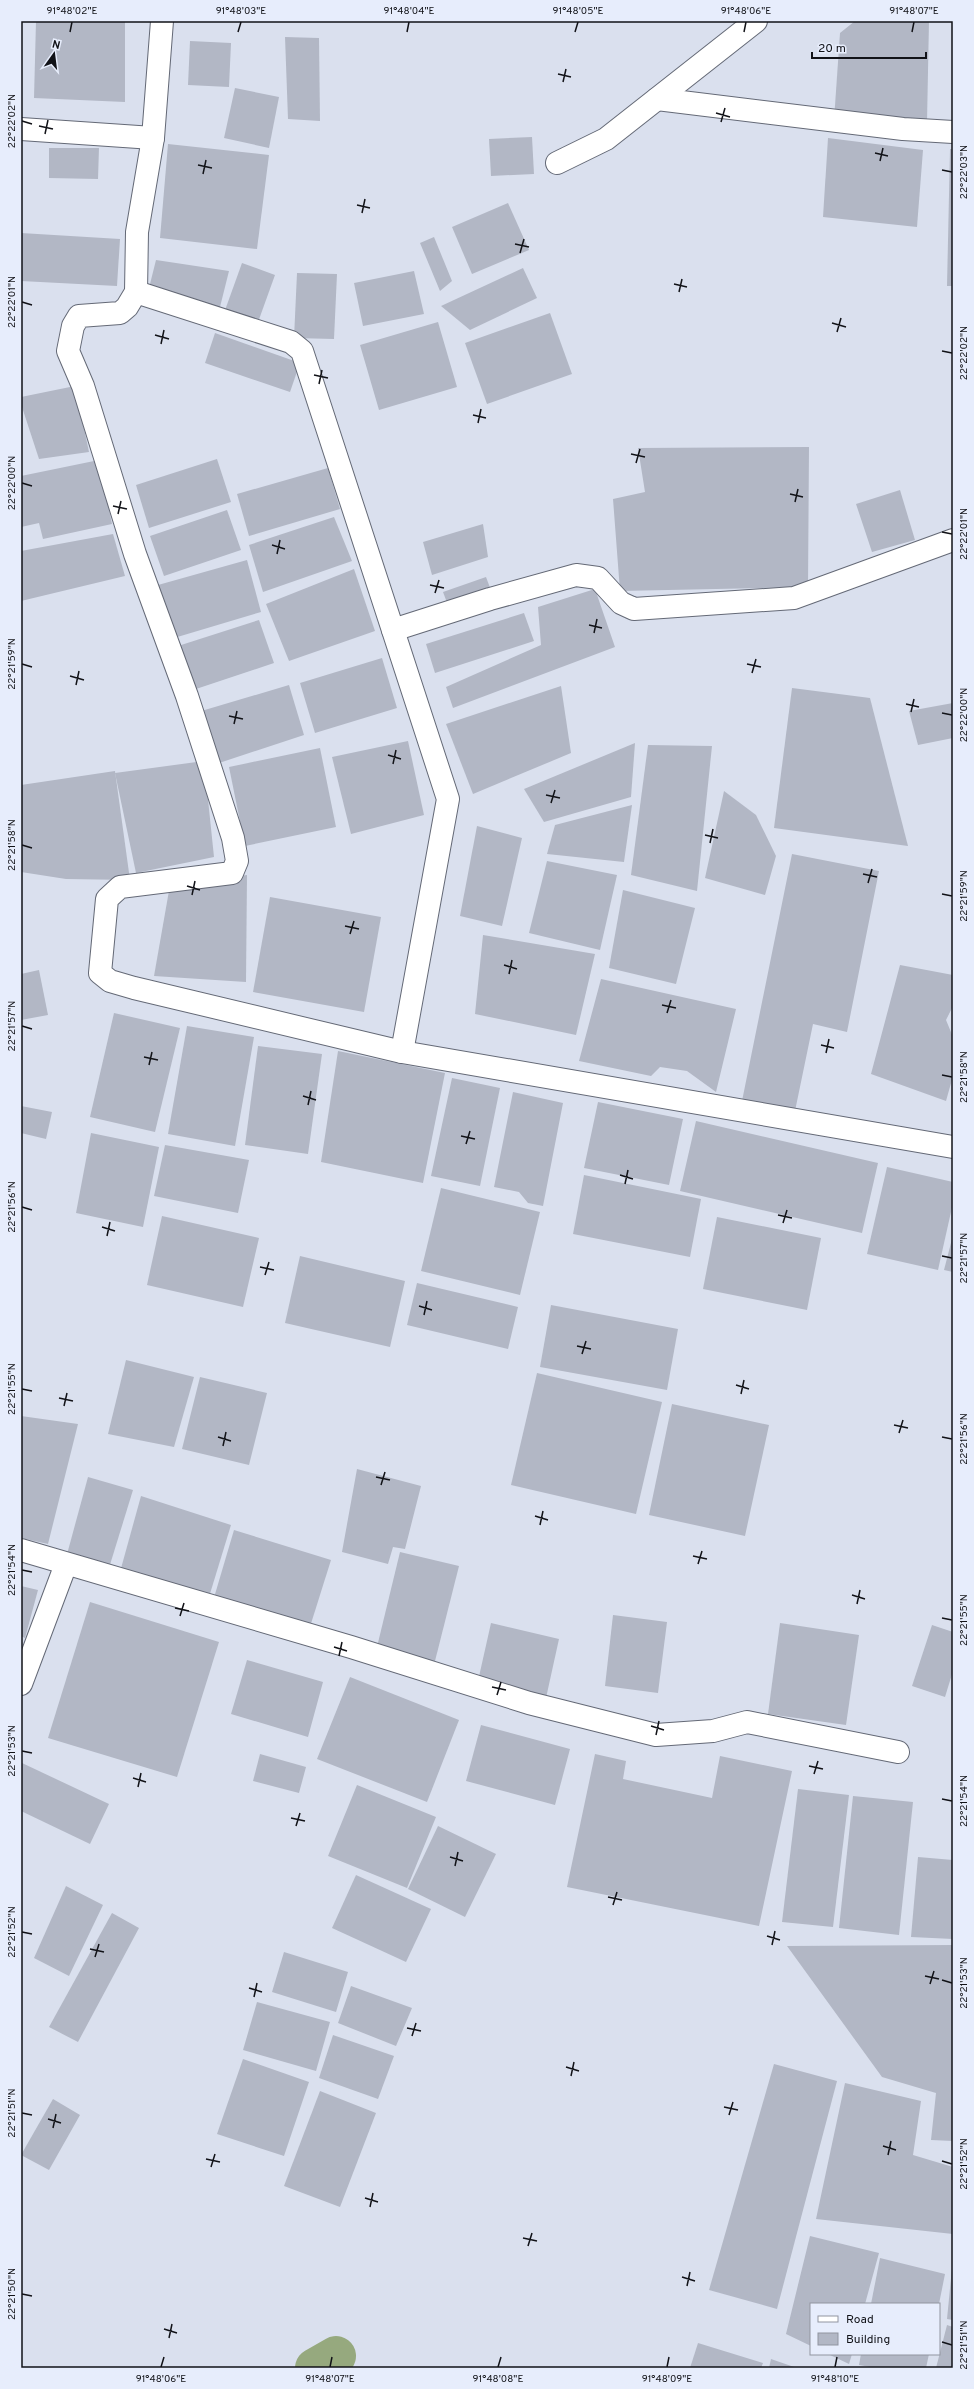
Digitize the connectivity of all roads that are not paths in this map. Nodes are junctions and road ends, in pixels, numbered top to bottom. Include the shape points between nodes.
1 (162, 21) edge
2 (756, 21) edge
3 (657, 99) junction
4 (21, 129) edge
5 (953, 132) edge
6 (153, 138) junction
7 (557, 163) dead end
8 (136, 292) junction
9 (953, 540) edge
10 (393, 630) junction
11 (402, 1052) junction
12 (953, 1147) edge
13 (21, 1550) edge
14 (66, 1564) junction
15 (21, 1684) edge
16 (898, 1752) dead end

1 - 6 street
2 - 3 street
3 - 5 street via 903,129
3 - 7 street via 606,139
4 - 6 street
6 - 8 street via 138,232
8 - 10 street via 291,342 302,351
8 - 11 street via 120,313 79,316 73,326 68,351 83,386 135,554 186,696 233,838 238,861 232,873 120,887 107,899 100,973 110,981 134,988
9 - 10 street via 794,598 634,609 622,602 598,578 576,575 490,598
10 - 11 street via 448,799
11 - 12 street
13 - 14 street
14 - 15 street
14 - 16 street via 351,1647 529,1703 656,1735 713,1731 747,1722

